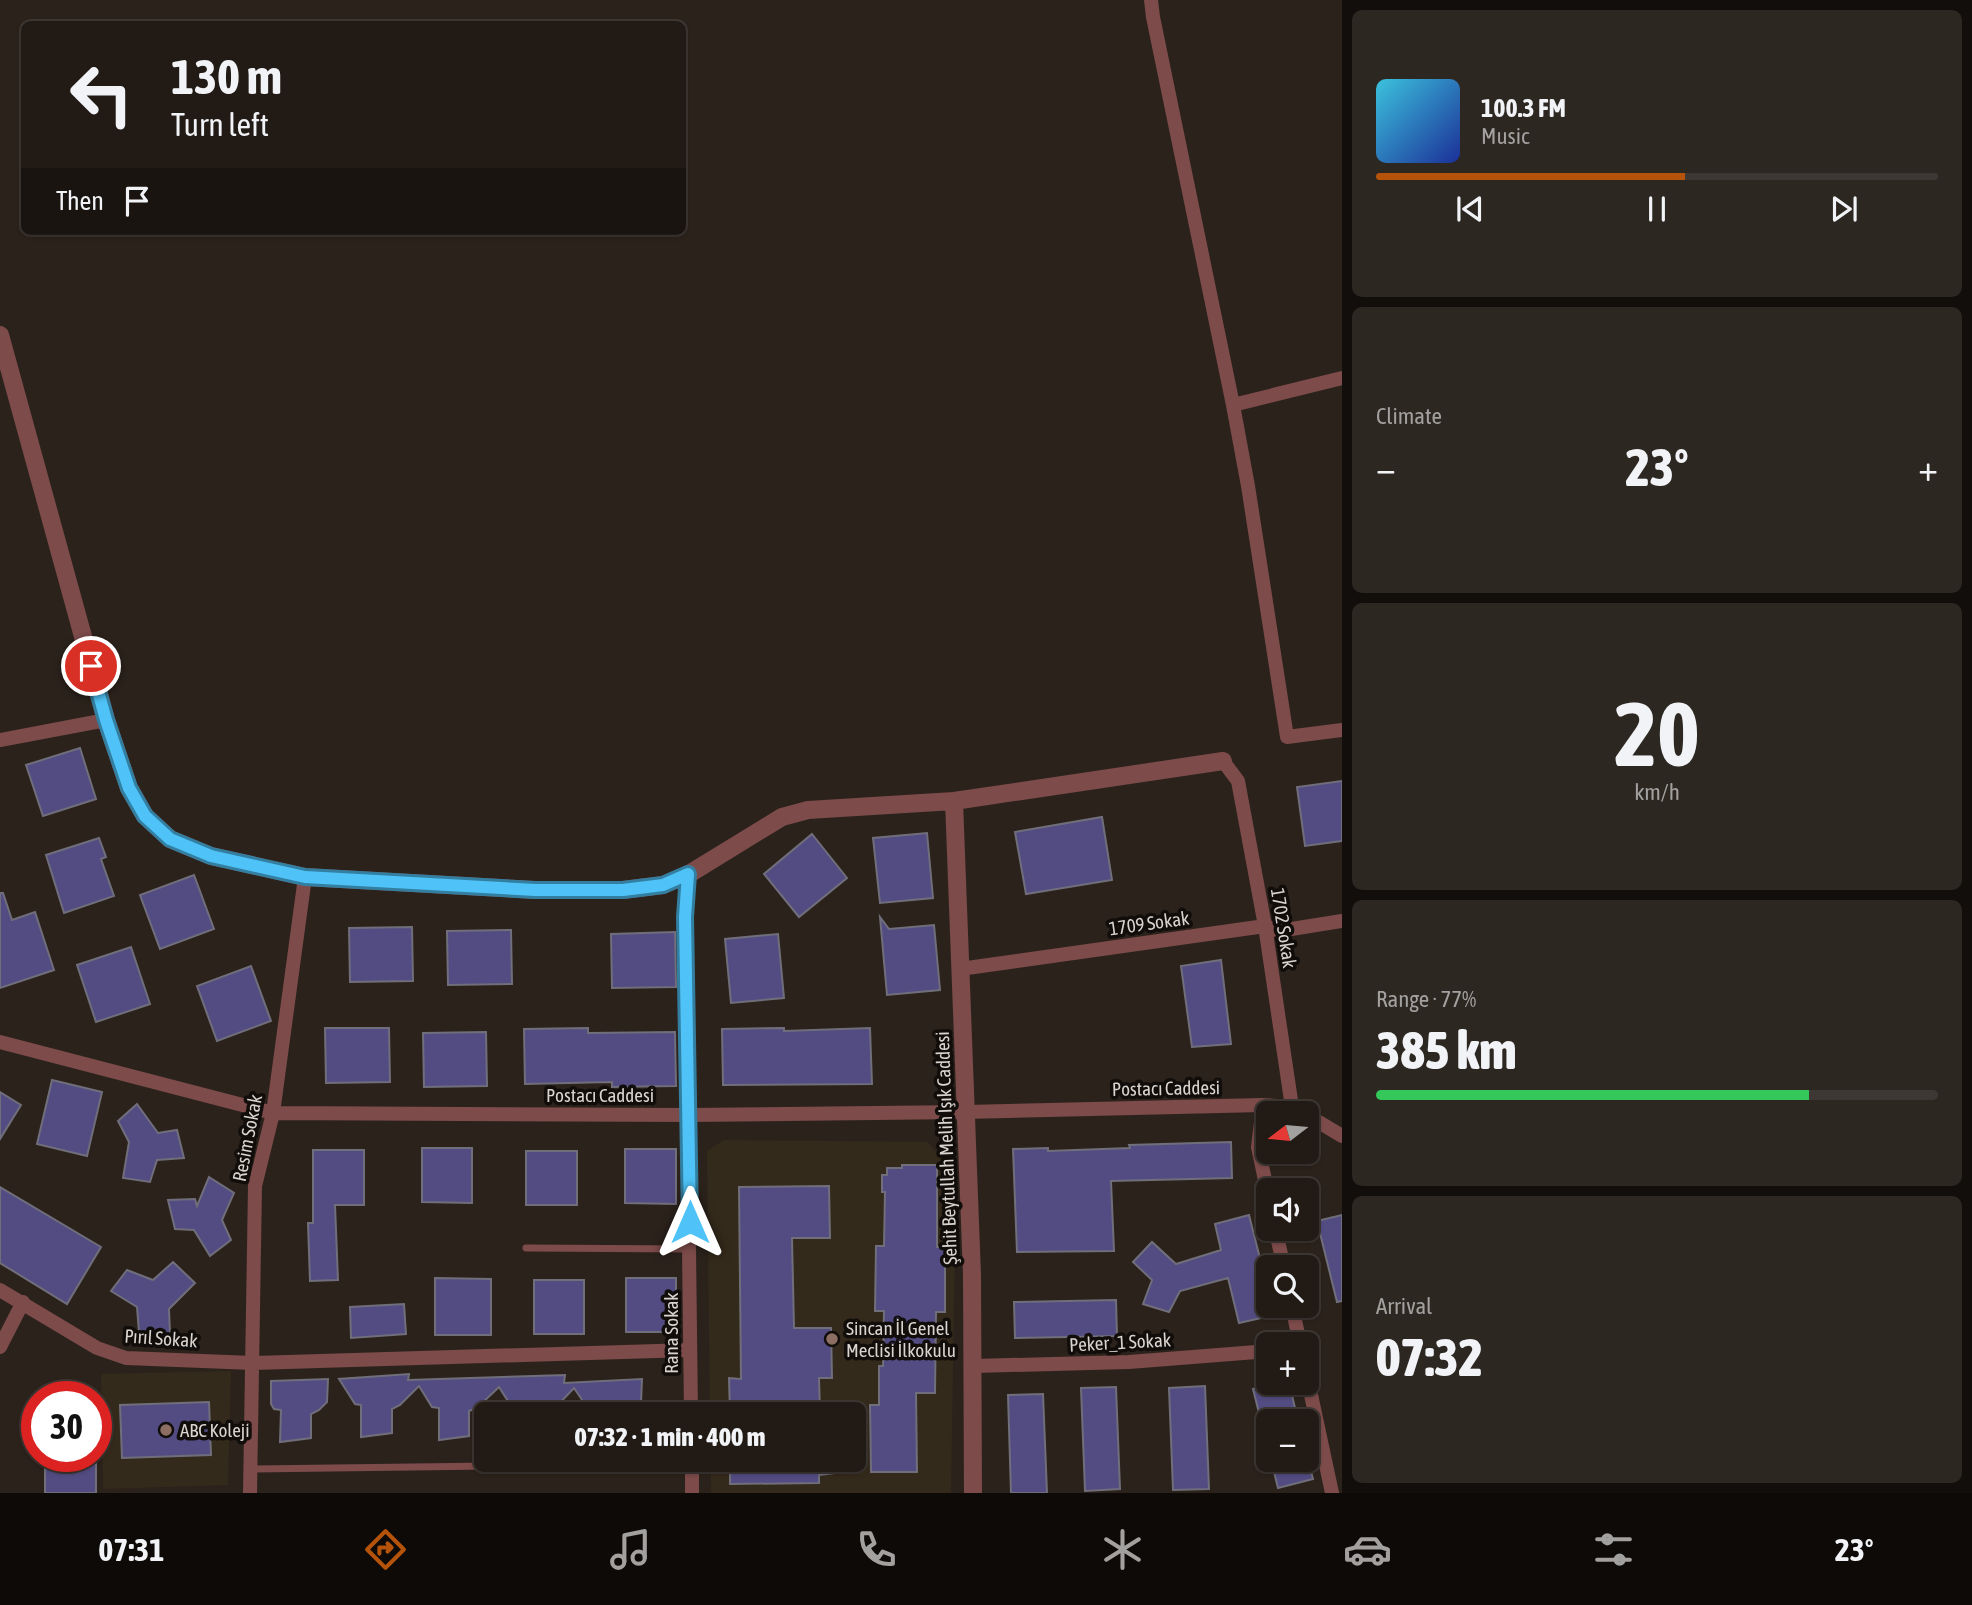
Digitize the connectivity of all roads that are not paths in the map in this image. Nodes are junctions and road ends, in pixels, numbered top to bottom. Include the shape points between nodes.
1 (1151, 0) edge
2 (0, 335) edge
3 (1342, 378) edge
4 (1233, 405) junction
5 (106, 720) junction
6 (1342, 730) edge
7 (0, 740) edge
8 (1223, 761) joint
9 (954, 801) junction
10 (688, 874) junction
11 (305, 877) junction
12 (1342, 920) edge
13 (1265, 926) junction
14 (960, 969) junction
15 (0, 1042) edge
16 (1299, 1101) edge
17 (1256, 1105) edge
18 (965, 1112) junction
19 (273, 1113) junction
20 (689, 1115) junction
21 (1320, 1123) edge
22 (1342, 1136) edge
23 (526, 1248) dead end
24 (690, 1249) junction
25 (0, 1290) edge
26 (23, 1302) junction
27 (0, 1347) edge
28 (690, 1350) junction
29 (1256, 1352) edge
30 (253, 1363) junction
31 (974, 1366) junction
32 (1311, 1395) edge
33 (691, 1402) edge
34 (474, 1466) edge
35 (249, 1469) junction
36 (691, 1472) edge
37 (250, 1493) edge
38 (692, 1493) edge
39 (973, 1493) edge
40 (1332, 1493) edge

1 - 4 street
2 - 5 street
3 - 4 street
4 - 6 street via 1287,737
5 - 7 street
5 - 11 street via 129,788 145,816 170,839 211,856
8 - 9 street
8 - 13 street, 1702 Sokak via 1238,781
9 - 10 street via 808,810 782,817
9 - 14 street, Şehit Beytullah Melih Işık Caddesi
10 - 11 street via 663,885 623,890 535,890
10 - 20 street, Rana Sokak
11 - 19 street, Resim Sokak
12 - 13 street, 1709 Sokak via 1279,931
13 - 14 street, 1709 Sokak
13 - 16 street, 1702 Sokak
14 - 18 street, Şehit Beytullah Melih Işık Caddesi
15 - 19 street, Postacı Caddesi
17 - 18 street, Postacı Caddesi
18 - 20 street, Postacı Caddesi
18 - 31 street, Şehit Beytullah Melih Işık Caddesi
19 - 20 street, Postacı Caddesi
19 - 30 street, Resim Sokak via 256,1186
20 - 24 street, Rana Sokak
21 - 22 street
23 - 24 lane
24 - 28 street, Rana Sokak
25 - 26 street, Pırıl Sokak
26 - 27 street
26 - 30 street, Pırıl Sokak via 97,1348 126,1358
28 - 30 street, Pırıl Sokak
28 - 33 street, Rana Sokak
29 - 31 street, Peker_1 Sokak via 1129,1362
30 - 35 street, Resim Sokak
31 - 39 street, Şehit Beytullah Melih Işık Caddesi
32 - 40 street
34 - 35 lane
35 - 37 street, Resim Sokak
36 - 38 street

